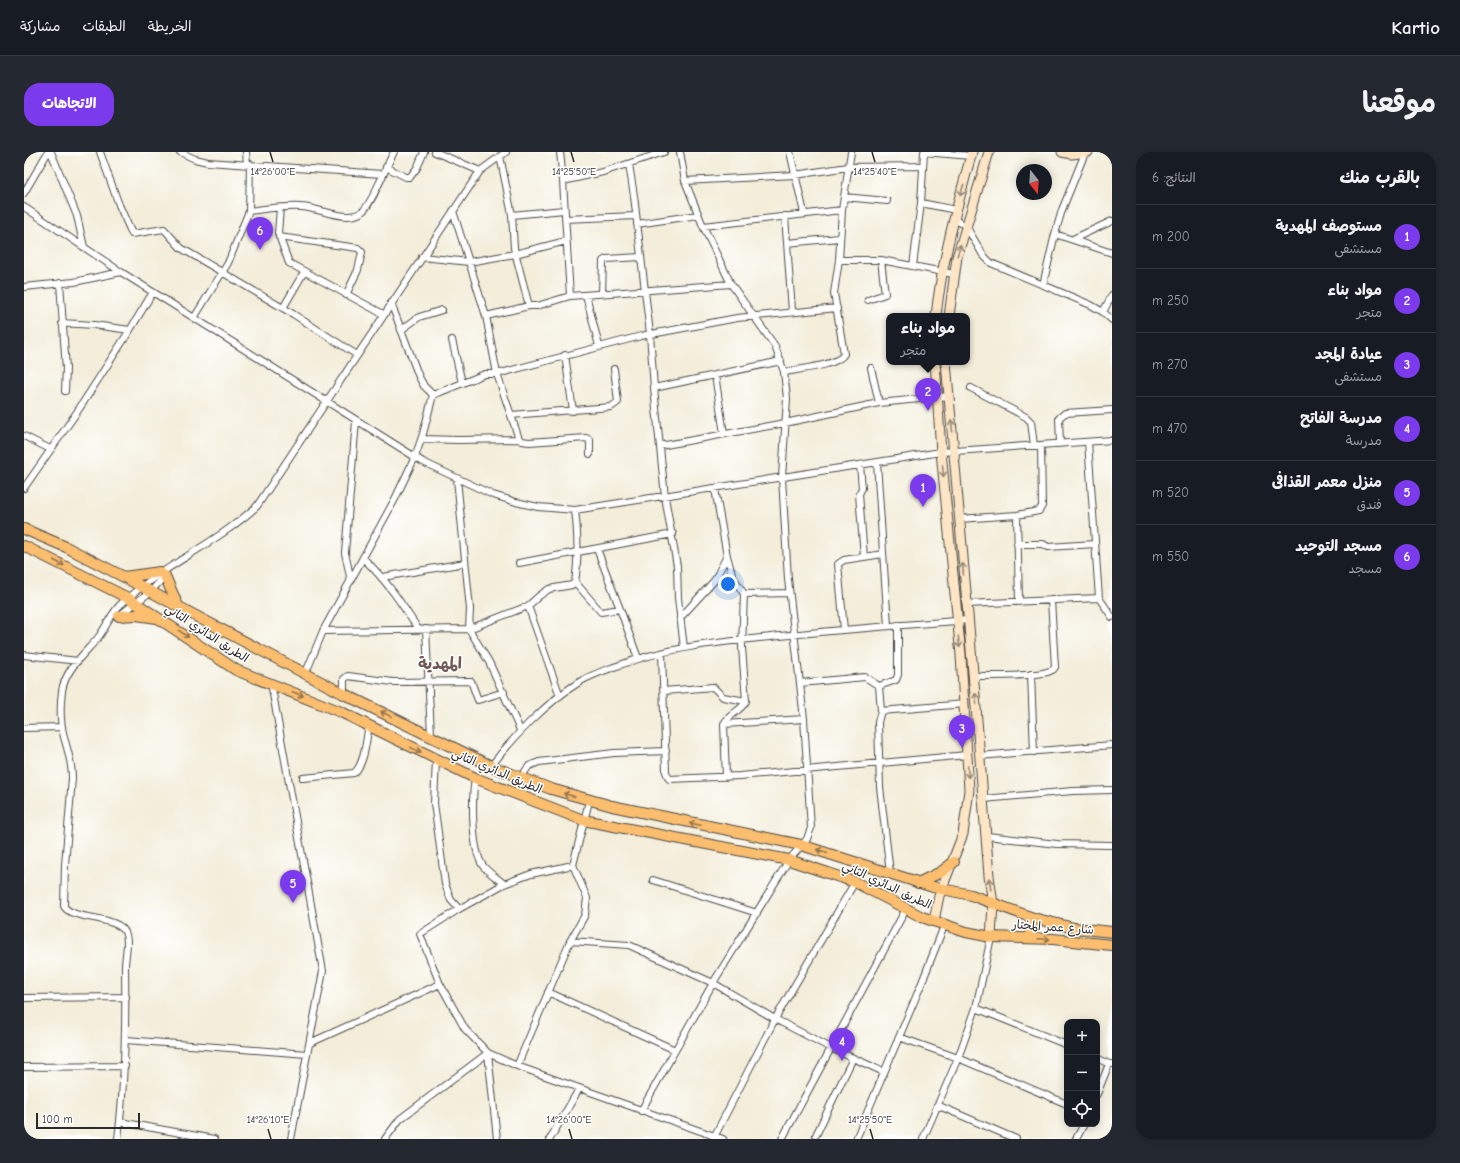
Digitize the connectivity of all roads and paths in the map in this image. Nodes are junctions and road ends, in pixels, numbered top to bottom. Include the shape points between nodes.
1 (48, 152) edge
2 (51, 152) edge
3 (100, 152) edge
4 (180, 152) edge
5 (246, 152) edge
6 (394, 152) edge
7 (424, 152) edge
8 (436, 152) edge
9 (506, 152) edge
10 (560, 152) edge
11 (664, 152) edge
12 (680, 152) edge
13 (790, 152) edge
14 (850, 152) edge
15 (989, 152) edge
16 (1062, 152) edge
17 (1086, 152) edge
18 (972, 154) edge
19 (500, 156) junction
20 (248, 164) junction
21 (629, 164) junction
22 (922, 166) junction
23 (386, 167) junction
24 (848, 167) junction
25 (480, 171) junction
26 (382, 174) junction
27 (795, 175) junction
28 (563, 181) junction
29 (684, 181) junction
30 (24, 193) edge
31 (844, 196) junction
32 (887, 201) dead end
33 (921, 203) junction
34 (24, 207) edge
35 (280, 208) junction
36 (564, 210) junction
37 (842, 210) junction
38 (248, 211) junction
39 (453, 211) junction
40 (804, 213) junction
41 (512, 215) junction
42 (698, 215) junction
43 (955, 215) junction
44 (636, 216) junction
45 (785, 216) junction
46 (565, 219) junction
47 (1112, 221) edge
48 (637, 224) junction
49 (703, 226) junction
50 (966, 226) junction
51 (1055, 234) junction
52 (279, 237) junction
53 (839, 238) junction
54 (1073, 239) junction
55 (566, 241) junction
56 (787, 243) junction
57 (84, 247) junction
58 (1112, 253) edge
59 (515, 254) junction
60 (422, 257) junction
61 (641, 257) junction
62 (839, 260) junction
63 (881, 260) junction
64 (469, 262) junction
65 (913, 266) junction
66 (223, 271) junction
67 (942, 271) junction
68 (121, 272) junction
69 (304, 272) junction
70 (954, 274) junction
71 (60, 283) junction
72 (731, 284) junction
73 (1043, 285) junction
74 (24, 286) edge
75 (644, 290) junction
76 (153, 292) junction
77 (602, 293) junction
78 (346, 295) junction
79 (586, 295) junction
80 (1112, 295) edge
81 (570, 296) junction
82 (868, 300) dead end
83 (391, 303) junction
84 (529, 306) junction
85 (283, 308) junction
86 (837, 308) junction
87 (442, 310) dead end
88 (792, 311) junction
89 (1103, 312) junction
90 (936, 313) edge
91 (948, 313) edge
92 (383, 314) junction
93 (486, 316) junction
94 (755, 317) junction
95 (194, 318) junction
96 (1112, 320) edge
97 (62, 323) junction
98 (130, 330) junction
99 (401, 330) junction
100 (650, 334) junction
101 (452, 340) dead end
102 (599, 346) junction
103 (357, 355) junction
104 (565, 355) junction
105 (781, 361) junction
106 (935, 365) edge
107 (946, 365) edge
108 (871, 368) dead end
109 (614, 369) dead end
110 (784, 372) junction
111 (497, 374) junction
112 (716, 375) junction
113 (462, 382) junction
114 (654, 388) junction
115 (971, 388) dead end
116 (65, 391) dead end
117 (433, 395) junction
118 (949, 396) junction
119 (937, 397) junction
120 (326, 402) junction
121 (878, 403) junction
122 (1112, 410) edge
123 (573, 411) junction
124 (511, 415) junction
125 (356, 421) junction
126 (785, 423) junction
127 (724, 434) junction
128 (24, 436) edge
129 (422, 438) junction
130 (519, 439) junction
131 (1112, 440) edge
132 (1088, 442) junction
133 (1060, 444) junction
134 (1038, 445) junction
135 (660, 446) junction
136 (50, 449) junction
137 (954, 450) junction
138 (941, 452) junction
139 (590, 454) dead end
140 (415, 457) junction
141 (877, 463) junction
142 (860, 465) junction
143 (782, 478) junction
144 (457, 479) junction
145 (24, 488) edge
146 (715, 489) junction
147 (665, 496) junction
148 (575, 510) junction
149 (1017, 515) junction
150 (960, 519) junction
151 (24, 529) edge
152 (673, 534) junction
153 (1017, 544) junction
154 (1095, 544) junction
155 (24, 546) edge
156 (597, 549) junction
157 (579, 552) junction
158 (883, 554) junction
159 (727, 556) junction
160 (864, 557) junction
161 (363, 558) junction
162 (519, 563) dead end
163 (465, 564) junction
164 (164, 572) junction
165 (124, 576) junction
166 (383, 577) junction
167 (351, 581) junction
168 (575, 582) junction
169 (146, 589) junction
170 (789, 593) junction
171 (744, 594) junction
172 (1099, 598) junction
173 (132, 600) junction
174 (1051, 600) junction
175 (1019, 602) junction
176 (966, 604) junction
177 (178, 606) junction
178 (528, 606) junction
179 (620, 609) junction
180 (119, 616) junction
181 (1112, 617) edge
182 (680, 618) junction
183 (162, 619) junction
184 (968, 620) junction
185 (957, 621) junction
186 (108, 622) junction
187 (898, 625) junction
188 (888, 626) junction
189 (418, 629) junction
190 (426, 629) junction
191 (469, 629) junction
192 (844, 630) junction
193 (323, 632) junction
194 (794, 634) junction
195 (744, 639) junction
196 (684, 648) junction
197 (662, 653) junction
198 (24, 655) edge
199 (638, 658) junction
200 (78, 661) junction
201 (1030, 674) junction
202 (305, 675) junction
203 (973, 676) junction
204 (271, 683) junction
205 (428, 683) junction
206 (800, 683) junction
207 (879, 686) junction
208 (664, 691) junction
209 (504, 692) junction
210 (344, 694) junction
211 (560, 696) junction
212 (746, 701) junction
213 (964, 704) junction
214 (881, 711) junction
215 (804, 719) junction
216 (724, 724) junction
217 (369, 725) junction
218 (62, 727) junction
219 (24, 728) edge
220 (520, 730) junction
221 (431, 735) junction
222 (1112, 744) edge
223 (666, 751) junction
224 (1034, 752) junction
225 (967, 755) junction
226 (979, 756) junction
227 (436, 760) junction
228 (879, 762) junction
229 (491, 766) junction
230 (806, 769) junction
231 (726, 776) junction
232 (303, 778) dead end
233 (475, 778) junction
234 (521, 778) junction
235 (1112, 790) edge
236 (1112, 794) edge
237 (983, 799) junction
238 (589, 801) junction
239 (583, 820) junction
240 (987, 836) junction
241 (801, 845) junction
242 (1112, 845) edge
243 (790, 860) junction
244 (954, 862) junction
245 (573, 865) junction
246 (890, 873) junction
247 (653, 880) dead end
248 (855, 882) junction
249 (918, 883) junction
250 (504, 884) junction
251 (942, 888) junction
252 (993, 904) junction
253 (459, 909) junction
254 (906, 909) junction
255 (757, 912) junction
256 (1033, 918) junction
257 (934, 921) junction
258 (944, 926) junction
259 (1112, 932) edge
260 (992, 937) junction
261 (1029, 938) junction
262 (570, 941) junction
263 (1112, 945) edge
264 (713, 982) junction
265 (440, 984) junction
266 (548, 992) junction
267 (126, 997) junction
268 (24, 998) edge
269 (976, 1008) junction
270 (775, 1019) junction
271 (899, 1037) junction
272 (126, 1040) junction
273 (310, 1043) junction
274 (1064, 1044) edge
275 (831, 1048) junction
276 (675, 1050) junction
277 (488, 1052) junction
278 (308, 1054) junction
279 (853, 1058) junction
280 (958, 1058) junction
281 (1100, 1059) edge
282 (1111, 1064) edge
283 (125, 1066) junction
284 (517, 1066) junction
285 (24, 1067) edge
286 (884, 1072) junction
287 (579, 1089) junction
288 (1098, 1091) edge
289 (1064, 1103) edge
290 (937, 1105) junction
291 (641, 1111) junction
292 (120, 1122) junction
293 (1082, 1127) edge
294 (816, 1135) dead end
295 (714, 1138) edge
296 (118, 1139) edge
297 (214, 1139) edge
298 (291, 1139) edge
299 (385, 1139) edge
300 (497, 1139) edge
301 (550, 1139) edge
302 (723, 1139) edge
303 (782, 1139) edge
304 (856, 1139) edge
305 (923, 1139) edge
306 (1016, 1139) edge
307 (1076, 1139) edge

1 - 30 street
2 - 57 street via 77,216
3 - 66 street via 118,205 132,234 164,229 178,246
4 - 20 street via 195,159
5 - 20 street
6 - 23 street
7 - 23 street via 410,177
8 - 25 street
9 - 19 street
10 - 28 street
11 - 21 street
12 - 29 street
13 - 27 street
14 - 24 street
15 - 50 main road
16 - 17 main road
17 - 51 street via 1067,196
18 - 22 street via 924,152
18 -> 43 main road
19 - 25 street
19 - 41 street
20 - 26 street
20 - 38 street
21 - 28 street
21 - 44 street
22 - 24 street
22 - 33 street
23 - 26 street
24 - 27 street
24 - 31 street
25 - 39 street
26 - 35 street via 370,203 357,215 342,216 301,207
27 - 29 street
27 - 40 street
28 - 36 street
29 - 42 street
31 - 32 street
31 - 37 street
33 - 43 street
33 - 65 street
34 - 57 street
35 - 38 street
35 - 52 street
36 - 41 street
36 - 46 street
37 - 40 street
37 - 53 street
38 - 66 street
39 - 60 street
39 - 64 street
40 - 45 street
41 - 59 street
42 - 48 street
42 - 49 street
43 - 50 street
43 - 67 main road
44 - 46 street
44 - 48 street
45 - 49 street
45 - 56 street
46 - 55 street
47 - 54 street
48 - 61 street
49 - 72 street
70 -> 50 main road
50 - 73 street via 983,255 992,263
51 - 54 street
51 - 73 street
52 - 69 street via 289,263
52 - 78 street via 358,248 362,252 358,270
53 - 56 street
53 - 62 street
54 - 58 street
55 - 59 street
55 - 81 street
56 - 88 street
57 - 68 street
59 - 64 street
59 - 84 street
60 - 64 street
60 - 83 street
61 - 75 street
61 - 77 street via 606,258 603,261
62 - 63 street
62 - 86 street via 834,293
63 - 65 street
63 - 82 street via 886,294
64 - 93 street
65 - 67 street
66 - 85 street
66 - 95 street
67 - 70 street
67 - 90 main road
68 - 71 street
68 - 76 street
69 - 78 street
69 - 85 street
70 - 91 main road
71 - 74 street
71 - 97 street
72 - 75 street
72 - 94 street
73 - 89 street
75 - 77 street
75 - 100 street
76 - 95 street
76 - 98 street
77 - 79 street
78 - 92 street
79 - 81 street
79 - 102 street
80 - 89 street
81 - 84 street
83 - 92 street
83 - 99 street
84 - 93 street
85 - 103 street
86 - 88 street
86 - 110 street via 844,349 842,358 834,362
87 - 99 street via 419,317
88 - 94 street
89 - 96 street
92 - 103 street
93 - 111 street
94 - 100 street
94 - 105 street via 775,346
95 - 120 street
97 - 98 street
97 - 116 street
98 - 136 street
99 - 117 street via 419,377
100 - 102 street
100 - 114 street
101 - 113 street
102 - 104 street
103 - 120 street
104 - 111 street
104 - 123 street
105 - 110 street
105 - 112 street
106 - 119 main road
107 - 118 main road
108 - 121 street
109 - 123 street via 618,402 611,407
110 - 126 street via 787,398
111 - 113 street via 485,374
111 - 124 street
112 - 114 street
112 - 127 street
113 - 117 street
114 - 135 street
115 - 134 street via 1026,417 1031,422
117 - 129 street
118 - 119 street
137 -> 118 main road
119 - 121 street
119 - 138 main road
120 - 125 street
120 - 164 street via 257,506 232,527
121 - 126 street
122 - 133 street via 1061,415
123 - 124 street
124 - 130 street
125 - 140 street
125 - 167 street via 345,553
126 - 127 street
126 - 143 street
127 - 135 street
128 - 136 street
129 - 130 street
129 - 140 street
130 - 139 street via 529,442 586,438 590,440
131 - 132 street
132 - 133 street
132 - 154 street
133 - 134 street
134 - 137 street
134 - 149 street via 1042,506 1039,511
135 - 147 street
136 - 145 street
137 - 138 street
137 - 150 main road
138 - 141 street
138 -> 185 main road
140 - 144 street
140 - 161 street
141 - 142 street
141 - 158 street
142 - 143 street
142 - 160 street via 862,488 859,494
143 - 146 street
143 - 170 street
144 - 148 street via 516,502
144 - 163 street
146 - 147 street
146 - 159 street
147 - 148 street
147 - 152 street
148 - 157 street
149 - 150 street
149 - 153 street
176 -> 150 main road
151 - 165 main road, الطريق الدائري الثاني
152 - 156 street
152 - 182 street
153 - 154 street via 1044,544 1048,547
153 - 175 street
154 - 172 street
155 -> 173 main road, الطريق الدائري الثاني
156 - 157 street
156 - 179 street
157 - 162 street
157 - 168 street
158 - 160 street
158 - 188 street
159 - 171 street via 733,577
159 - 182 street via 714,580
160 - 192 street via 844,560 838,564
161 - 166 street
161 - 167 street
163 - 166 street
163 - 191 street via 470,609
164 - 165 main road
164 - 169 street
164 - 169 street
164 - 177 main road
165 - 169 main road, الطريق الدائري الثاني
166 - 189 street
167 - 193 street
168 - 178 street via 572,585 549,589
168 - 179 street via 601,612
169 - 173 street
169 - 173 street
169 - 177 main road, الطريق الدائري الثاني
170 - 171 street
170 - 194 street
171 - 195 street
172 - 174 street
172 - 181 street
173 - 180 street
173 - 183 main road, الطريق الدائري الثاني
173 - 186 street via 114,611
174 - 175 street
174 - 201 street via 1055,667 1050,672
175 - 176 street
176 - 184 main road
177 - 202 main road, الطريق الدائري الثاني
178 - 191 street
178 - 211 street
179 - 199 street
180 - 183 main road
180 - 186 street
182 - 196 street
183 -> 204 main road, الطريق الدائري الثاني via 236,670
184 - 185 street
184 - 203 main road
185 - 187 street
185 -> 213 main road
186 - 200 street via 99,637
187 - 188 street
187 - 207 street via 898,675 896,680
188 - 192 street
189 - 190 street
189 - 193 street
190 - 191 street
190 - 205 street
191 - 209 street
192 - 194 street
193 - 202 street
194 - 195 street
194 - 206 street
195 - 196 street
195 - 212 street via 742,646
196 - 197 street
197 - 199 street
197 - 208 street
198 - 200 street
199 - 211 street via 580,681
200 - 218 street via 63,686
201 - 203 street
201 - 224 street
202 - 210 main road, الطريق الدائري الثاني
226 -> 203 main road
204 -> 217 main road, الطريق الدائري الثاني
204 - 273 street via 323,970
205 - 209 street via 471,681 478,700
205 - 210 street via 393,682 348,676 344,679
205 - 221 street
206 - 207 street via 865,677
206 - 215 street
207 - 214 street
208 - 212 street via 713,687 723,696
208 - 223 street
209 - 220 street
221 -> 210 main road, الطريق الدائري الثاني
211 - 220 street
212 - 216 street
213 - 214 street
213 - 225 main road
214 - 228 street via 878,722
215 - 216 street
215 - 230 street
216 - 231 street
217 -> 227 main road, الطريق الدائري الثاني
217 - 232 street via 359,767 354,773
218 - 219 street
218 - 267 street via 69,749 72,778 64,906 70,912 103,919 123,928 127,939
220 - 229 street
221 - 229 main road, الطريق الدائري الثاني
222 - 224 street
223 - 231 street via 666,772 669,779
223 - 234 street via 614,753 539,762 529,766
224 - 226 street
225 - 228 street
225 -> 244 main road via 967,812
226 - 237 main road
227 - 233 main road, الطريق الدائري الثاني
227 - 253 street via 434,803 445,884 451,900
228 - 230 street
228 - 246 street
229 - 234 main road, الطريق الدائري الثاني
230 - 231 street
230 - 241 street via 811,828
233 - 239 main road, الطريق الدائري الثاني
233 - 250 street via 473,809 476,849 483,865
238 -> 234 main road, الطريق الدائري الثاني
235 - 236 street
235 - 237 street
237 - 240 main road
238 - 239 street
241 -> 238 main road, الطريق الدائري الثاني
239 - 243 main road, الطريق الدائري الثاني
239 - 245 street
240 - 242 street via 1057,844
252 -> 240 main road
241 - 243 street
246 -> 241 main road, الطريق الدائري الثاني
243 - 248 main road, الطريق الدائري الثاني
243 - 255 street
244 - 249 main road via 941,872
244 - 251 main road
245 - 250 street via 531,874
245 - 262 street via 583,885 587,903 585,915
246 - 249 main road, الطريق الدائري الثاني
247 - 255 street
248 - 254 main road, الطريق الدائري الثاني
248 - 270 street
249 - 251 main road, الطريق الدائري الثاني
250 - 253 street
251 - 252 main road, الطريق الدائري الثاني via 971,895
251 - 257 main road
252 - 256 main road, شارع عمر المختار
252 - 260 main road
253 - 265 street via 420,934
254 - 257 main road, الطريق الدائري الثاني
254 - 275 street
255 - 264 street
256 - 259 main road, شارع عمر المختار via 1074,928
256 - 261 main road
257 - 258 main road, الطريق الدائري الثاني
258 - 260 main road, الطريق الدائري الثاني
258 - 271 street
260 - 261 main road, شارع عمر المختار
260 - 269 street
261 -> 263 main road, شارع عمر المختار
262 - 264 street via 629,945
262 - 266 street
264 - 270 street
264 - 276 street
265 - 273 street
265 - 277 street via 465,1029
266 - 276 street
266 - 284 street
267 - 268 street
267 - 272 street
269 - 274 street
269 - 280 street
270 - 275 street
270 - 295 street
271 - 280 street
271 - 286 street
272 - 278 street
272 - 283 street
273 - 278 street
275 - 279 street
275 - 303 street
276 - 291 street
277 - 284 street
277 - 299 street via 400,1119
277 - 300 street
278 - 298 street
279 - 286 street
279 - 294 street
280 - 289 street
280 - 290 street
281 - 282 street
282 - 288 street
283 - 285 street
283 - 292 street
284 - 287 street
286 - 304 street
287 - 291 street
287 - 301 street
290 - 305 street
290 - 306 street
291 - 295 street
292 - 296 street
292 - 297 street
293 - 307 street
295 - 302 street

